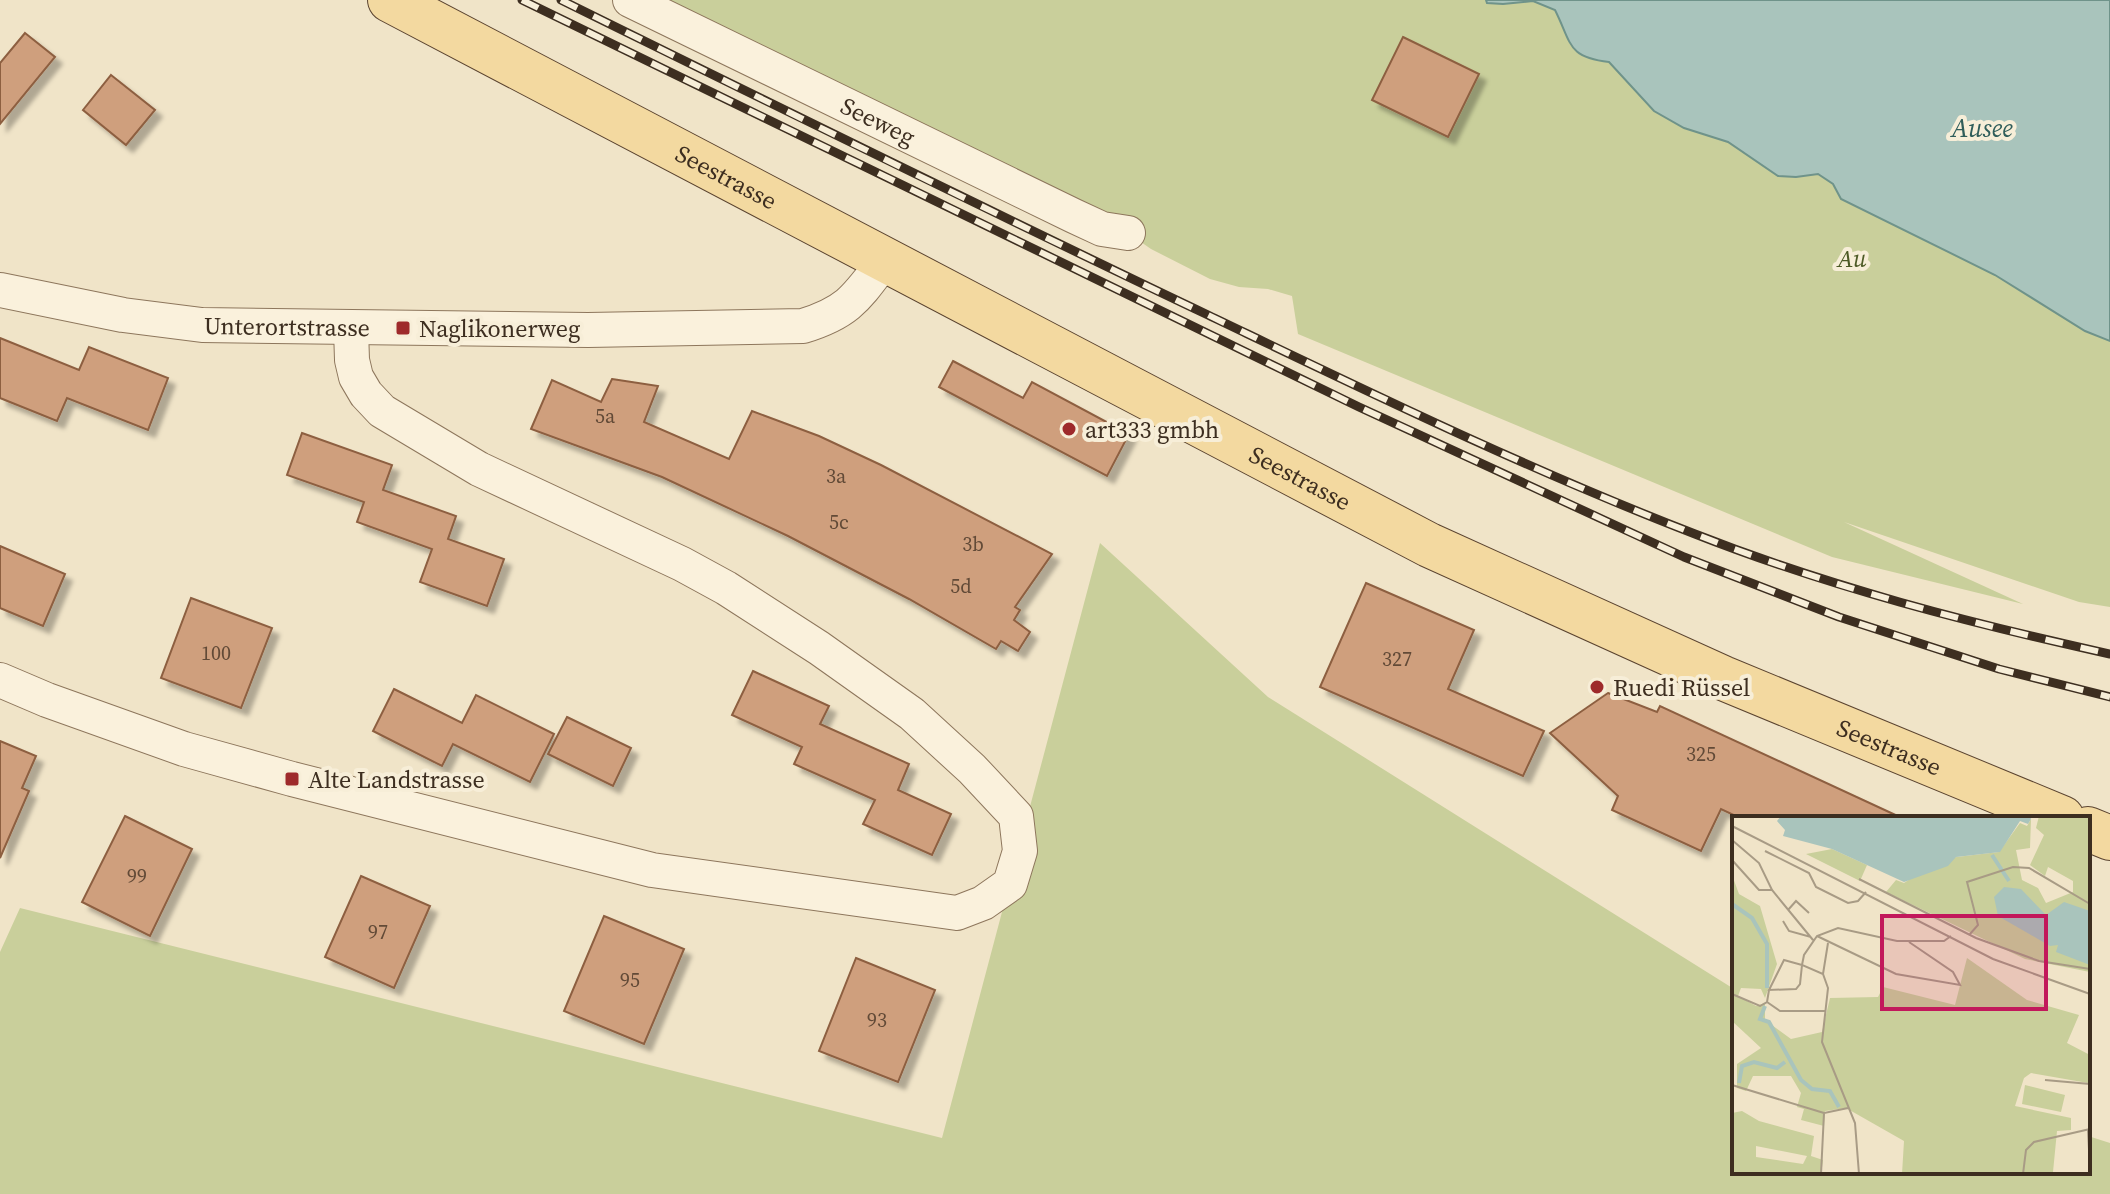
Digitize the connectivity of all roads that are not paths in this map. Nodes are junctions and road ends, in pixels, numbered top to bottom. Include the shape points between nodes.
1 (390, 0) edge
2 (630, 0) edge
3 (1128, 233) dead end
4 (885, 260) junction
5 (0, 290) edge
6 (351, 329) junction
7 (0, 680) edge
8 (2057, 816) edge
9 (2090, 830) edge
10 (2110, 838) edge

1 - 4 main road, Seestrasse
2 - 3 street, Seeweg via 1074,216
4 - 6 street, Unterortstrasse via 852,303 803,326
4 - 8 main road, Seestrasse via 1429,545 1723,678
5 - 6 street, Unterortstrasse via 202,325
6 - 7 street via 356,377 382,411 479,469 726,588 912,714 1016,816 1020,851 1010,884 957,913 652,870 184,749
9 - 10 main road

